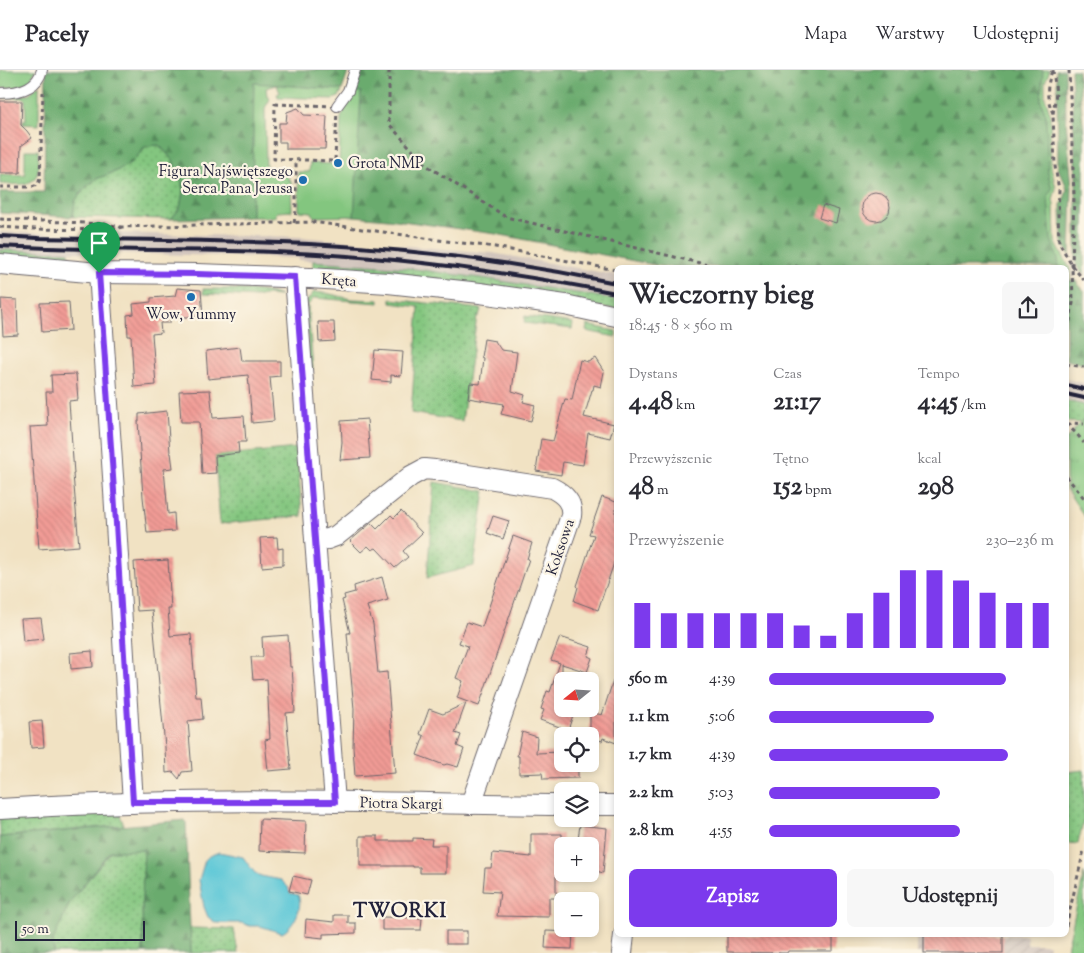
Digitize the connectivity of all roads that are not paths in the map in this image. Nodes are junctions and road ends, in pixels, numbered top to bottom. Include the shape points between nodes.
1 (355, 70) edge
2 (42, 72) edge
3 (0, 93) edge
4 (337, 106) road end
5 (0, 264) edge
6 (99, 273) junction
7 (295, 277) junction
8 (614, 316) edge
9 (316, 540) junction
10 (133, 802) junction
11 (335, 802) junction
12 (471, 804) junction
13 (554, 805) edge
14 (599, 805) edge
15 (614, 805) edge
16 (0, 809) edge
17 (624, 937) edge
18 (622, 953) edge

1 - 4 lane via 348,91
2 - 3 lane via 23,90
5 - 6 street, Kręta
6 - 7 street, Kręta
6 - 10 street
7 - 8 street, Kręta via 471,292
7 - 9 street
9 - 11 street
9 - 12 street, Koksowa via 336,536 424,469 552,488 565,496 571,506 572,516
10 - 11 street, Piotra Skargi
10 - 16 street, Piotra Skargi
11 - 12 street, Piotra Skargi
12 - 13 street, Piotra Skargi
14 - 15 street
17 - 18 street

